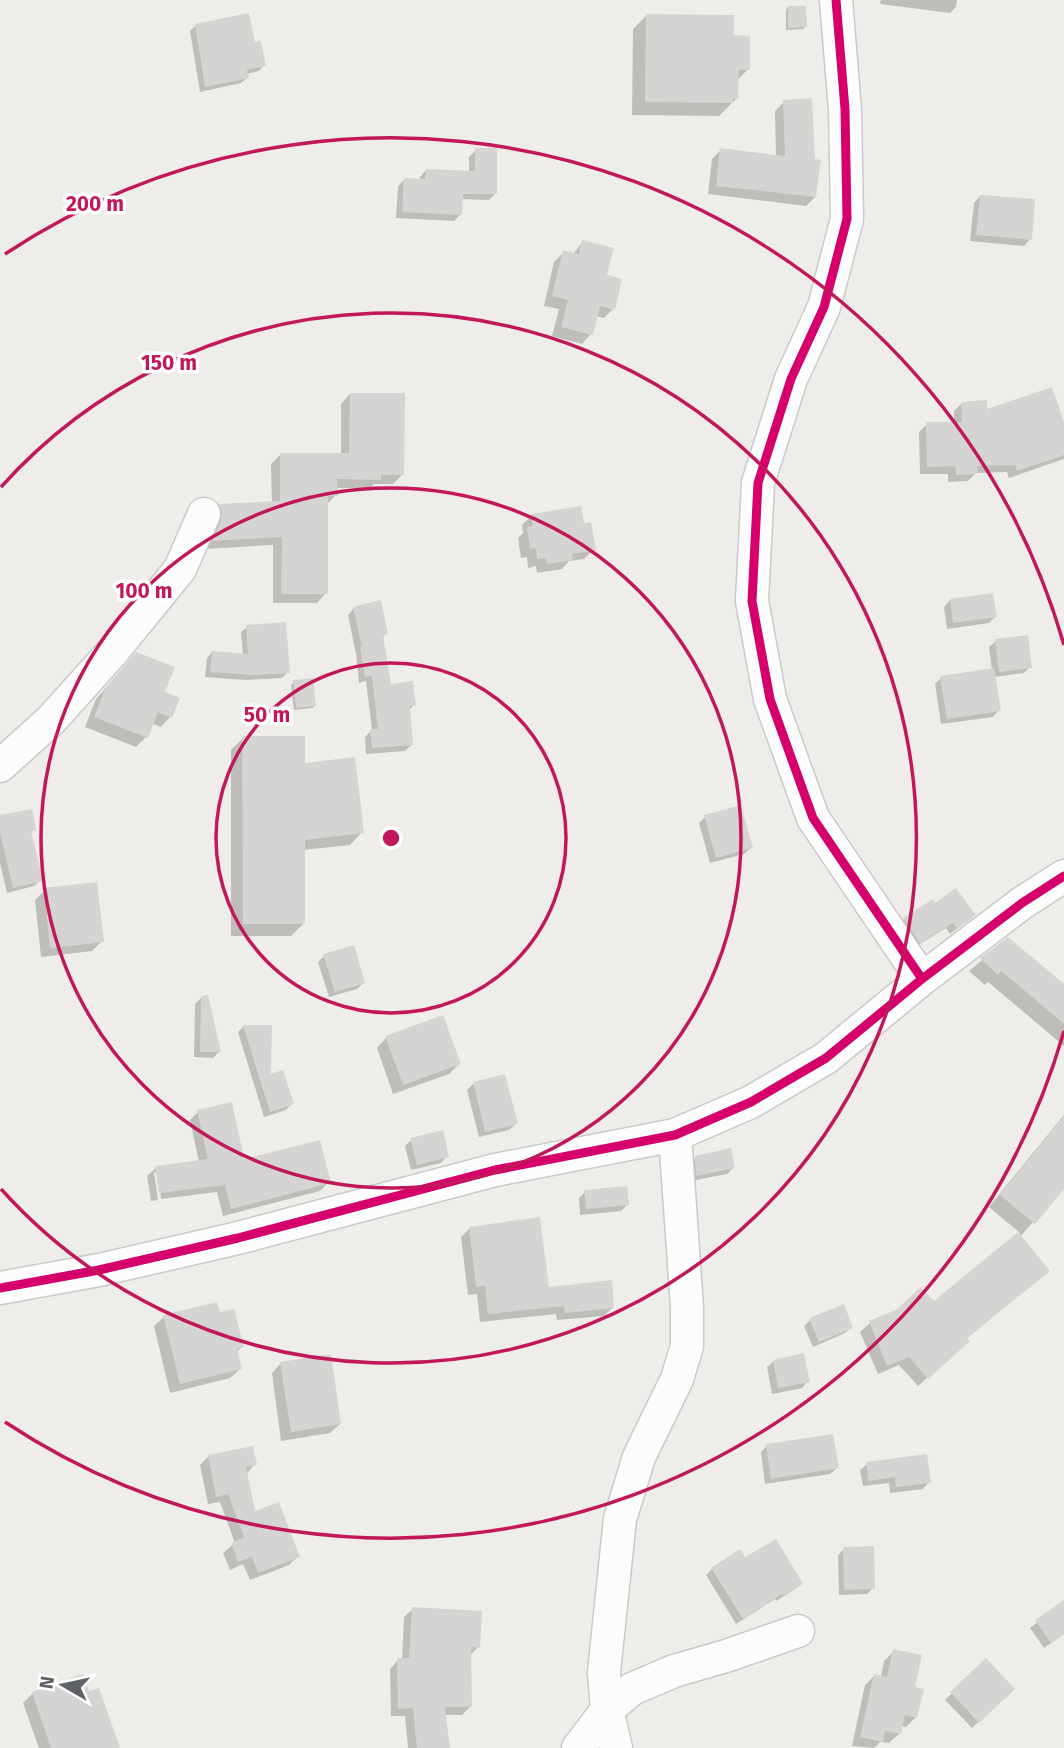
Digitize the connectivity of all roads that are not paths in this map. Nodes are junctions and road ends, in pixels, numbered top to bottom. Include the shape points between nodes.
1 (836, 0) edge
2 (204, 514) dead end
3 (0, 766) edge
4 (1064, 876) edge
5 (1064, 901) edge
6 (1022, 903) junction
7 (922, 979) junction
8 (675, 1135) junction
9 (0, 1288) edge
10 (798, 1631) dead end
11 (607, 1710) junction
12 (578, 1748) edge
13 (616, 1748) edge

1 - 7 street via 845,108 847,219 824,307 791,379 758,483 752,601 770,699 813,818
2 - 3 street via 180,569 52,719
4 - 6 street
5 - 6 street
6 - 7 street
7 - 8 street via 825,1058 751,1102
8 - 9 street via 495,1170 238,1238
8 - 11 street via 687,1346 677,1378 639,1457 620,1519 604,1672
10 - 11 street via 674,1671 632,1689
11 - 12 street
11 - 13 street

